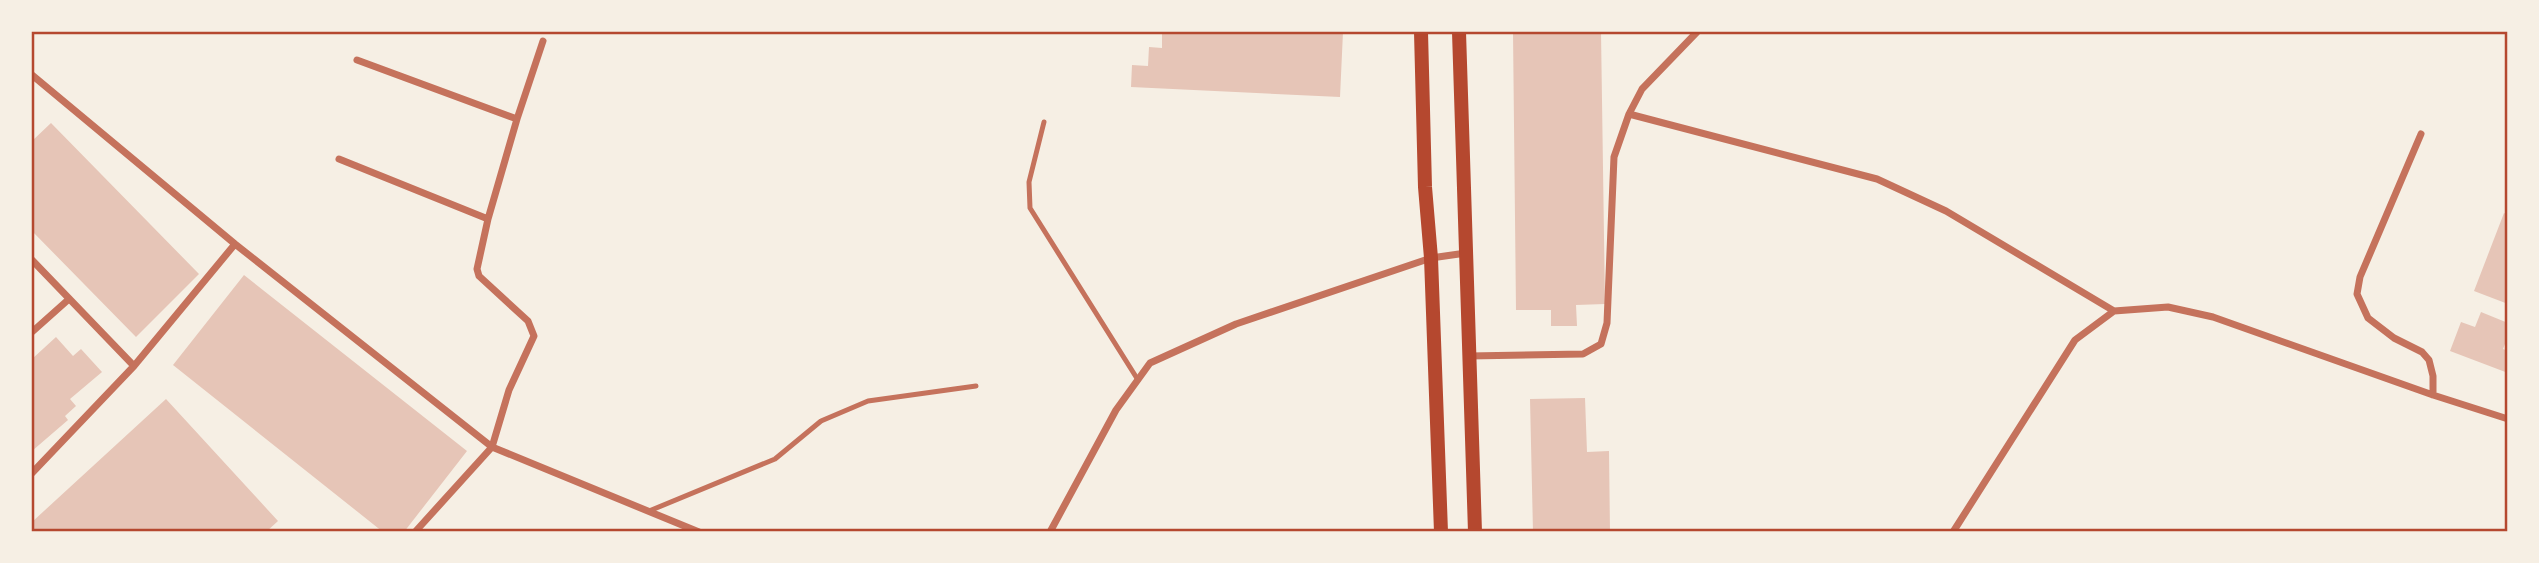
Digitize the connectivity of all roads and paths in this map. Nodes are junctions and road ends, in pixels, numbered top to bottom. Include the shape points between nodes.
1 (1421, 32) edge
2 (1459, 32) edge
3 (1697, 32) edge
4 (543, 41) dead end
5 (357, 60) dead end
6 (32, 75) edge
7 (1629, 114) junction
8 (517, 119) junction
9 (1044, 122) dead end
10 (2421, 134) dead end
11 (339, 159) dead end
12 (488, 219) junction
13 (235, 244) junction
14 (1467, 253) junction
15 (1432, 258) junction
16 (32, 260) edge
17 (69, 299) junction
18 (2114, 311) junction
19 (32, 332) edge
20 (1469, 356) junction
21 (134, 366) junction
22 (1138, 380) junction
23 (976, 386) dead end
24 (2433, 395) junction
25 (2508, 419) edge
26 (492, 447) junction
27 (32, 473) edge
28 (649, 511) junction
29 (415, 531) edge
30 (699, 531) edge
31 (1050, 531) edge
32 (1441, 531) edge
33 (1475, 531) edge
34 (1953, 531) edge

1 - 15 main road via 1425,187
2 - 14 main road
3 - 7 street via 1642,89
4 - 8 street
5 - 8 street
6 - 13 street
7 - 18 street via 1877,179 1947,211
7 - 20 street via 1615,157 1607,323 1601,344 1583,354
8 - 12 street
9 - 22 lane via 1029,182 1030,208
10 - 24 street via 2360,277 2357,294 2368,318 2429,360
11 - 12 street
12 - 26 street via 479,276 528,321 534,336 509,390
13 - 21 street
13 - 26 street
14 - 15 street
14 - 20 main road
15 - 22 street via 1236,324 1150,363
15 - 32 main road
16 - 17 street
17 - 19 street
17 - 21 street
18 - 24 street via 2168,307 2213,317
18 - 34 street via 2076,341
20 - 33 main road
21 - 27 street
22 - 31 street via 1116,410
23 - 28 lane via 869,401 821,421 775,459
24 - 25 street
26 - 28 street
26 - 29 street
28 - 30 street

